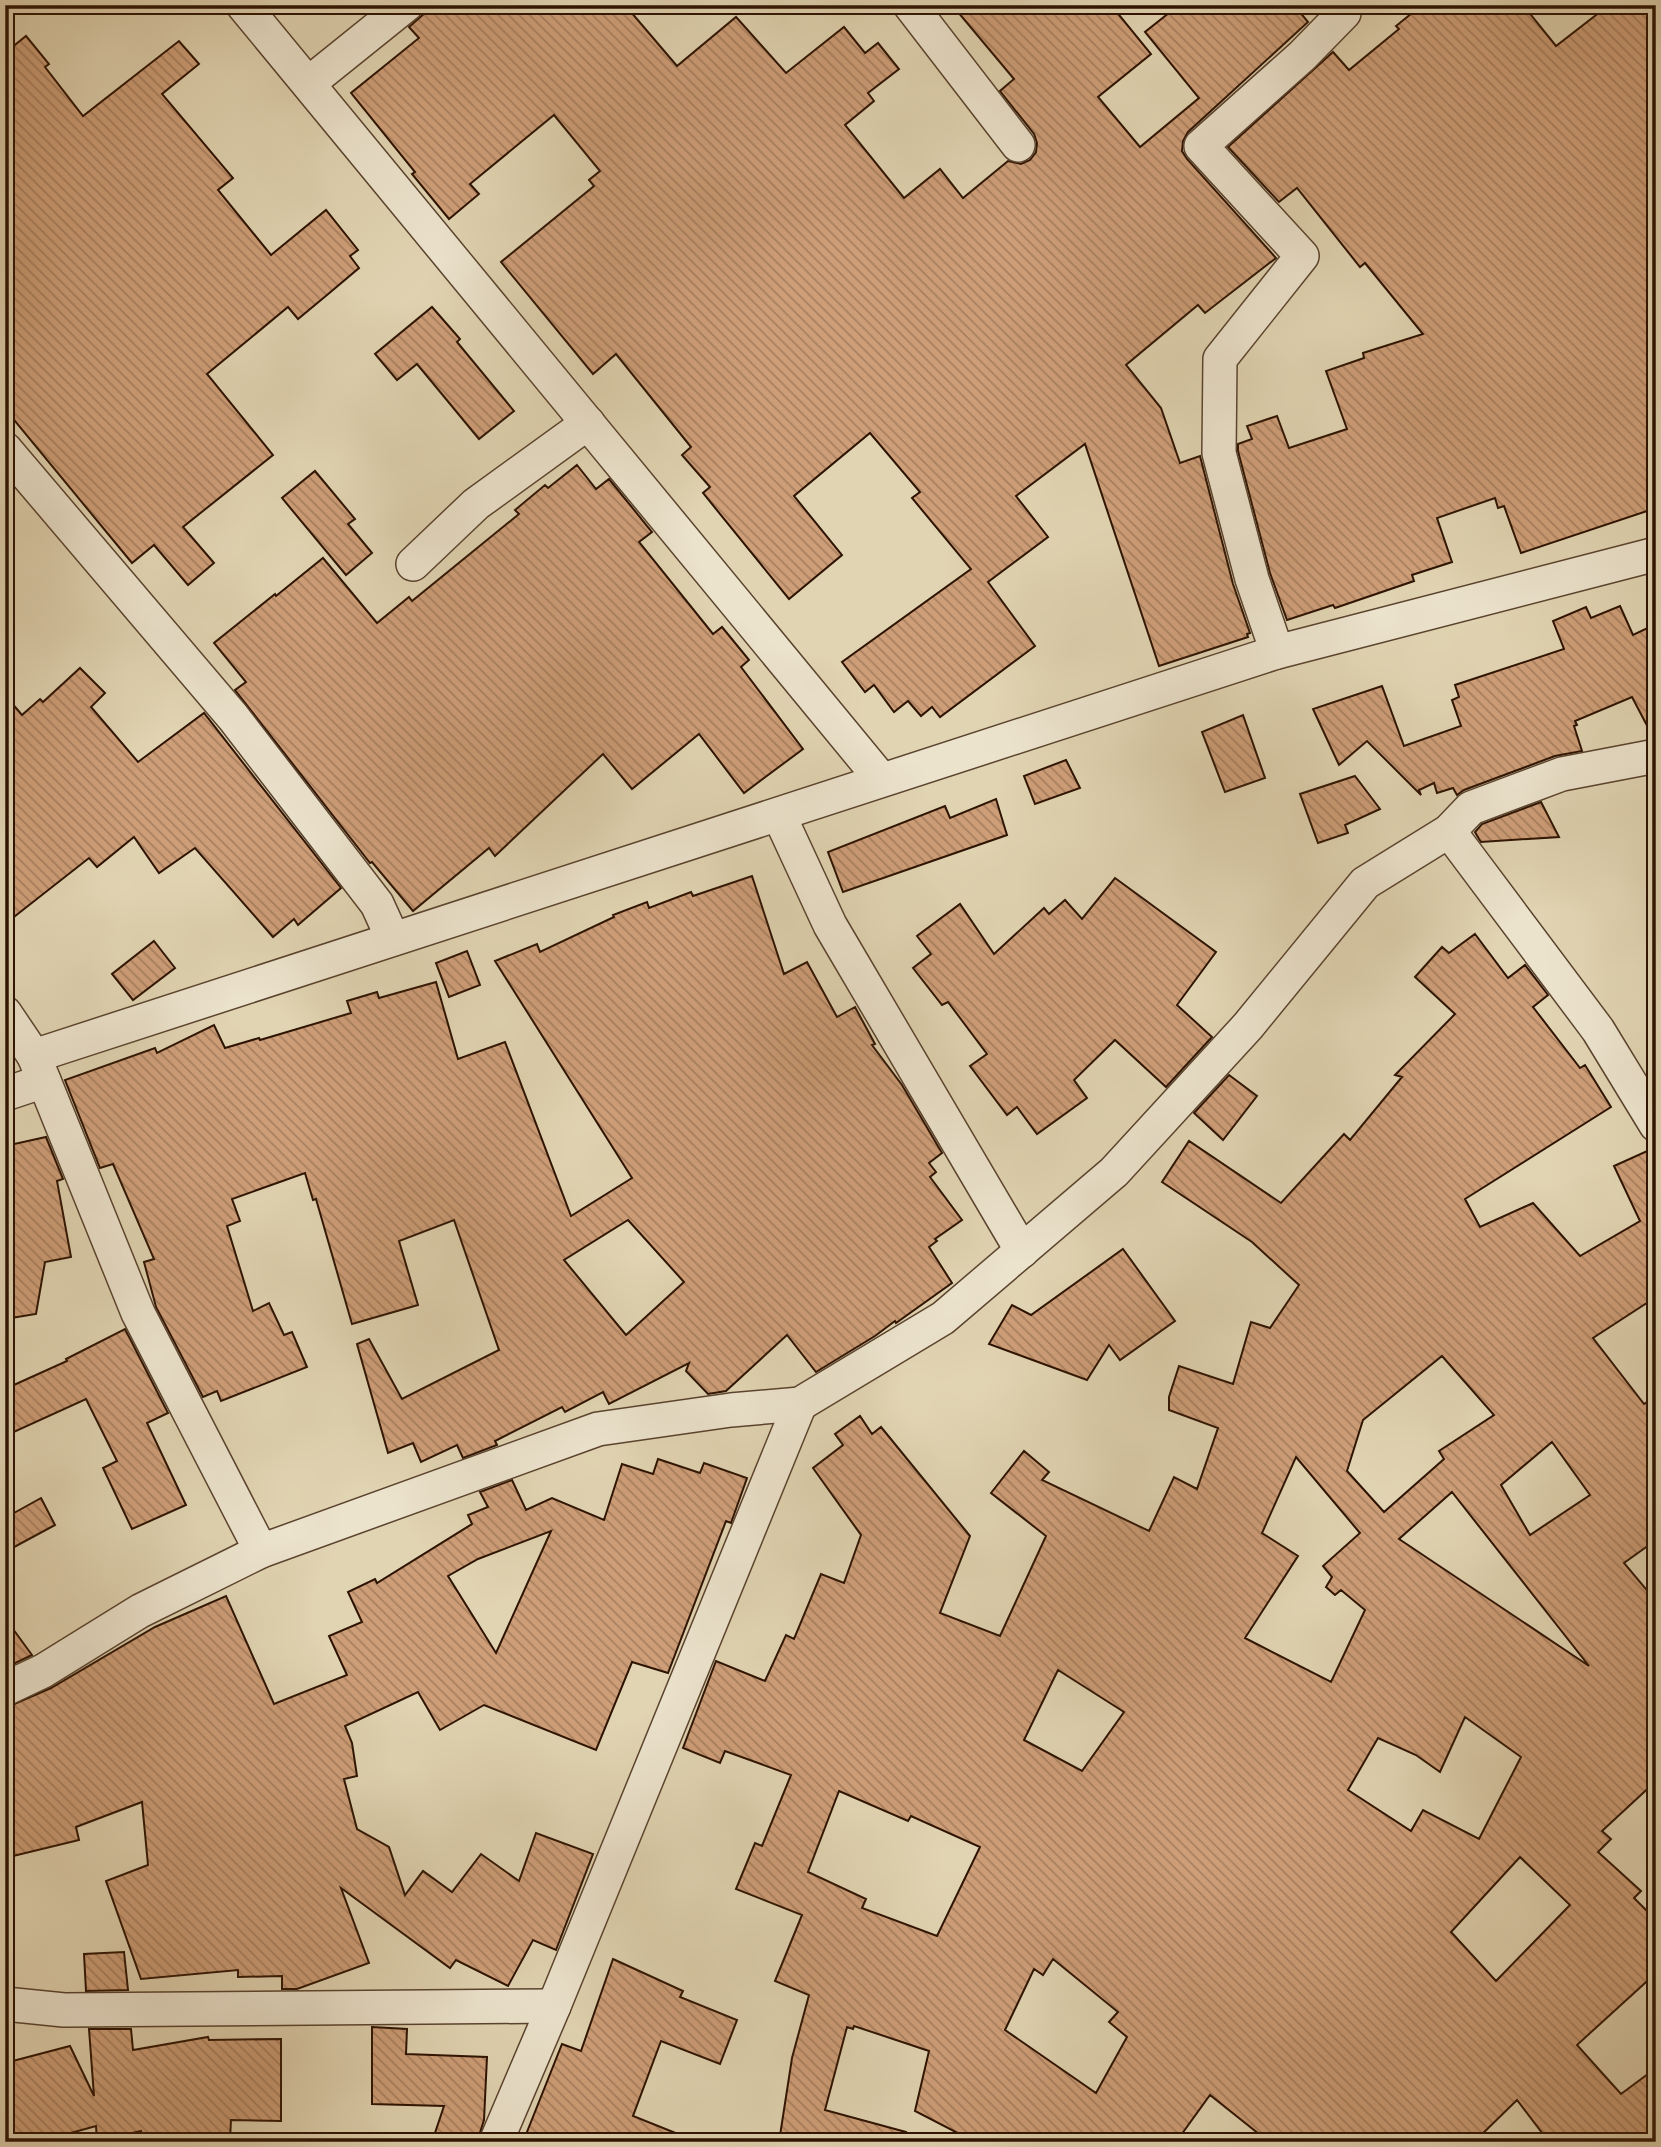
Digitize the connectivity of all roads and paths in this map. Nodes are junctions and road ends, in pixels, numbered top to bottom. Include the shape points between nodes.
1 (243, 5) edge
2 (406, 5) edge
3 (910, 5) edge
4 (1345, 5) edge
5 (309, 83) junction
6 (1018, 145) dead end
7 (588, 423) junction
8 (5, 449) edge
9 (1656, 554) edge
10 (413, 564) dead end
11 (1277, 652) junction
12 (1656, 756) edge
13 (881, 779) junction
14 (779, 815) junction
15 (1448, 831) junction
16 (393, 939) junction
17 (5, 1013) edge
18 (39, 1068) junction
19 (5, 1094) edge
20 (1656, 1125) edge
21 (1023, 1251) junction
22 (800, 1404) junction
23 (261, 1551) junction
24 (5, 1689) edge
25 (5, 2004) edge
26 (554, 2006) junction
27 (496, 2142) edge

1 - 5 street
2 - 5 street
3 - 6 street
4 - 11 street via 1344,13 1302,56 1201,146 1302,256 1220,359 1219,453 1252,579
5 - 7 street
7 - 10 street via 476,504
7 - 13 street
8 - 16 street via 233,717 377,904
9 - 11 street
11 - 13 street
12 - 15 street via 1562,774 1471,808
13 - 14 street
14 - 16 street
14 - 21 street via 830,925
15 - 20 street via 1598,1030
15 - 21 street via 1365,883 1248,1026 1114,1172
16 - 18 street
17 - 18 street
18 - 19 street
18 - 23 street via 138,1313
21 - 22 street via 943,1318
22 - 23 street via 598,1429
22 - 26 street
23 - 24 street via 140,1611
25 - 26 street via 64,2010
26 - 27 street

